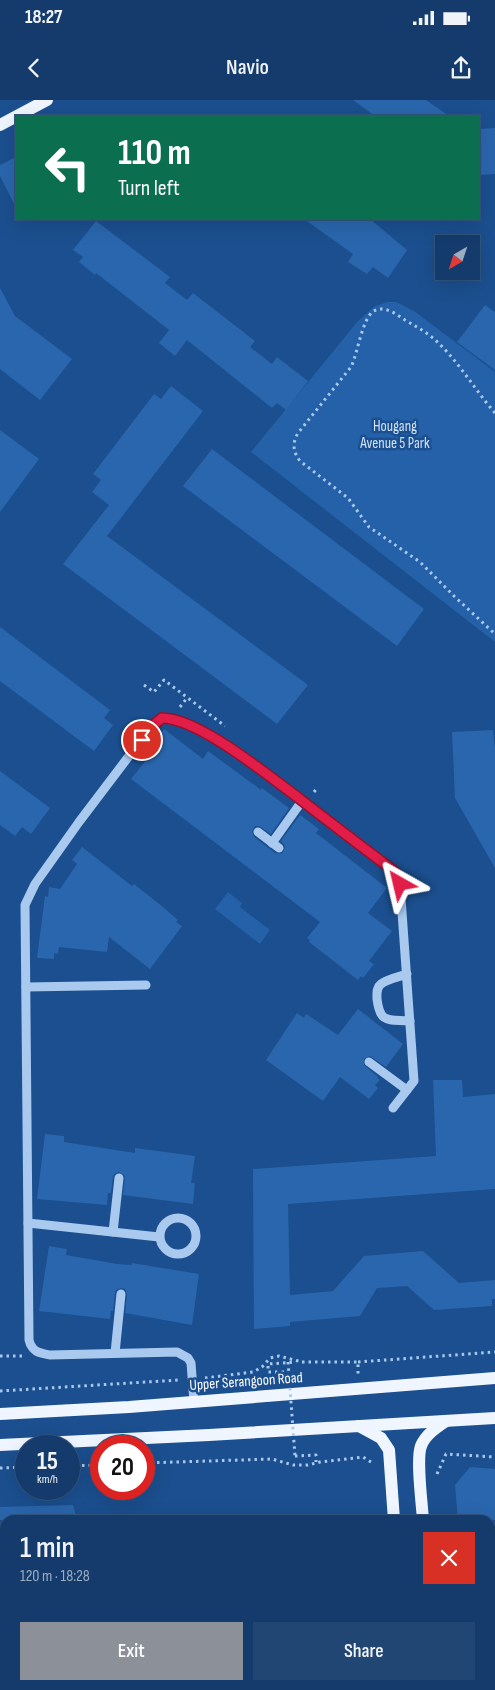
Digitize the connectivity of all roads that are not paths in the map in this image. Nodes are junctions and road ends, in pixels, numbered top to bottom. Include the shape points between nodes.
1 (47, 100) edge
2 (19, 115) edge
3 (15, 117) edge
4 (0, 125) edge
5 (302, 801) junction
6 (258, 832) dead end
7 (406, 974) junction
8 (146, 985) dead end
9 (26, 987) junction
10 (410, 1021) junction
11 (369, 1062) dead end
12 (407, 1090) junction
13 (393, 1108) dead end
14 (119, 1178) dead end
15 (28, 1223) junction
16 (113, 1232) junction
17 (160, 1237) junction
18 (121, 1294) dead end
19 (115, 1353) junction
20 (495, 1378) edge
21 (194, 1402) junction
22 (0, 1414) edge
23 (495, 1418) edge
24 (446, 1421) junction
25 (359, 1426) junction
26 (0, 1445) edge
27 (394, 1515) edge
28 (424, 1515) edge

1 - 2 main road
3 - 4 main road
5 - 6 lane via 276,845
5 - 7 lane via 397,875
5 - 9 lane via 222,743 194,727 172,718 162,718 151,727 79,822 30,893 25,905
7 - 10 lane
7 - 10 lane via 384,982 376,992 382,1017
8 - 9 lane
9 - 15 lane
10 - 12 lane via 414,1081
11 - 12 lane
12 - 13 lane
14 - 16 lane
15 - 16 lane
15 - 19 lane via 30,1345 36,1352 50,1355
16 - 17 lane
17 - 17 lane via 168,1251 179,1254 194,1246 197,1234 191,1223 180,1217 163,1225
18 - 19 lane
19 - 21 lane via 177,1352 188,1358
20 - 21 main road, Upper Serangoon Road
21 - 22 main road, Upper Serangoon Road
23 - 24 main road
24 - 25 main road
24 - 28 main road via 430,1432 421,1446
25 - 26 main road
25 - 27 main road via 381,1438 389,1450

